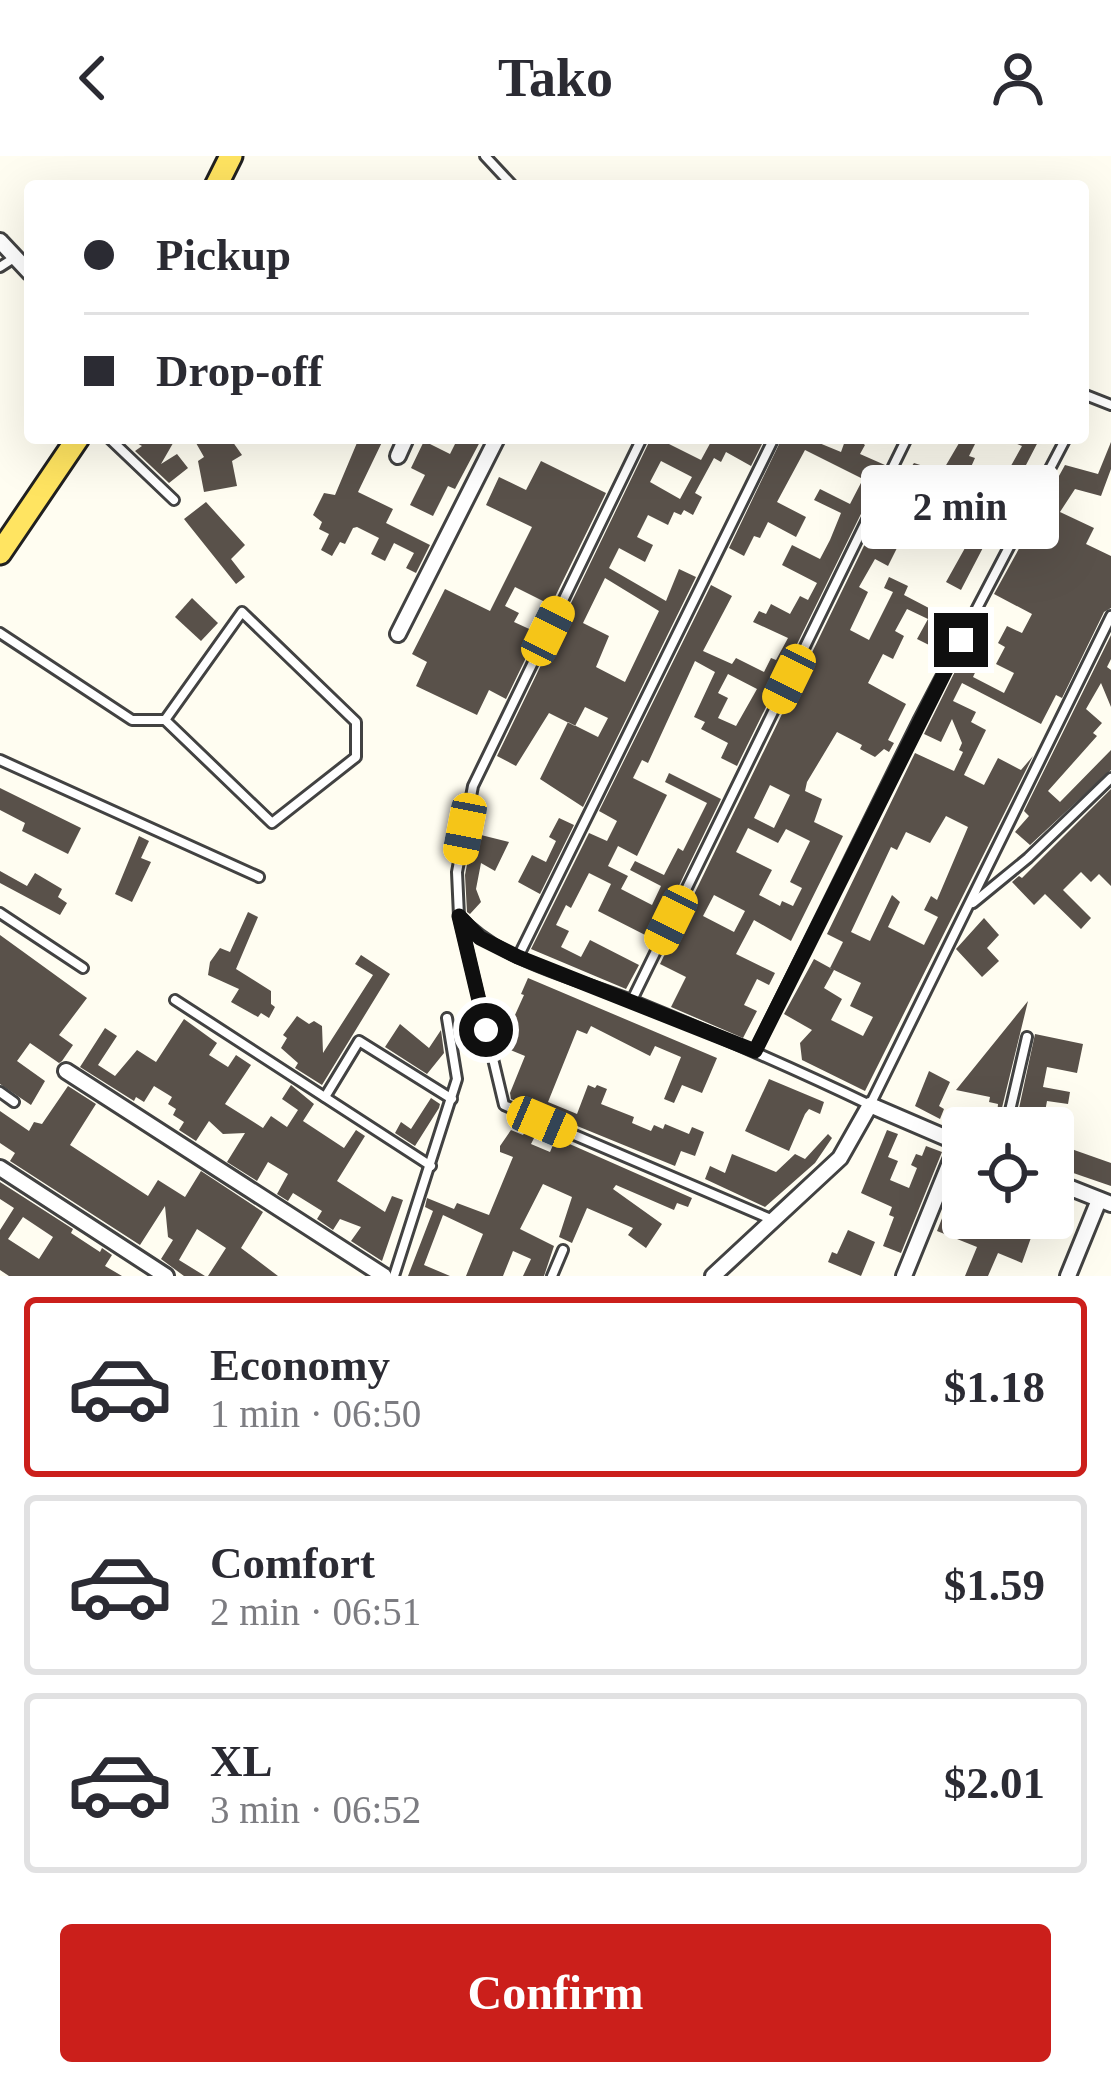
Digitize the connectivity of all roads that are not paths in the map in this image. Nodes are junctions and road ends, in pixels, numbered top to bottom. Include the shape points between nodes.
1 (485, 156) edge
2 (507, 180) edge
3 (0, 241) edge
4 (7, 262) edge
5 (74, 444) edge
6 (116, 444) edge
7 (403, 444) edge
8 (494, 444) edge
9 (639, 444) edge
10 (771, 444) edge
11 (904, 444) edge
12 (1063, 444) edge
13 (398, 455) dead end
14 (174, 500) dead end
15 (4, 538) edge
16 (1111, 616) edge
17 (0, 633) edge
18 (398, 634) dead end
19 (165, 720) junction
20 (0, 760) edge
21 (1111, 778) edge
22 (259, 877) dead end
23 (968, 908) junction
24 (0, 913) edge
25 (459, 916) junction
26 (518, 957) junction
27 (83, 968) dead end
28 (176, 1000) dead end
29 (632, 1000) junction
30 (447, 1018) dead end
31 (1028, 1037) dead end
32 (755, 1051) junction
33 (66, 1071) dead end
34 (0, 1092) edge
35 (325, 1097) junction
36 (452, 1099) junction
37 (14, 1102) dead end
38 (870, 1106) junction
39 (1011, 1107) edge
40 (942, 1136) edge
41 (431, 1166) junction
42 (1, 1168) edge
43 (942, 1188) edge
44 (1074, 1189) edge
45 (1105, 1202) edge
46 (773, 1220) junction
47 (562, 1250) dead end
48 (166, 1276) edge
49 (384, 1276) edge
50 (394, 1276) edge
51 (552, 1276) edge
52 (712, 1276) edge
53 (904, 1276) edge
54 (1068, 1276) edge

1 - 2 lane
3 - 4 street
5 - 15 main road
6 - 14 lane
7 - 13 street
8 - 18 street
9 - 25 lane via 473,786 457,872
10 - 26 lane
11 - 29 lane
12 - 32 lane
16 - 23 lane
17 - 19 lane via 132,720
19 - 19 lane via 272,823 356,757 356,722 242,612
20 - 22 lane
21 - 23 lane
23 - 38 lane
24 - 27 lane
25 - 26 lane via 480,938
25 - 46 lane via 504,1106
26 - 29 lane
28 - 35 lane
29 - 32 lane
30 - 36 lane via 457,1079
31 - 39 lane
32 - 38 lane
33 - 49 street
34 - 37 lane
35 - 36 lane via 359,1041
35 - 41 lane
36 - 41 lane
38 - 40 street
38 - 46 street via 840,1158
41 - 50 lane
42 - 48 street
43 - 53 street
44 - 45 street
45 - 54 street
46 - 52 street
47 - 51 lane

